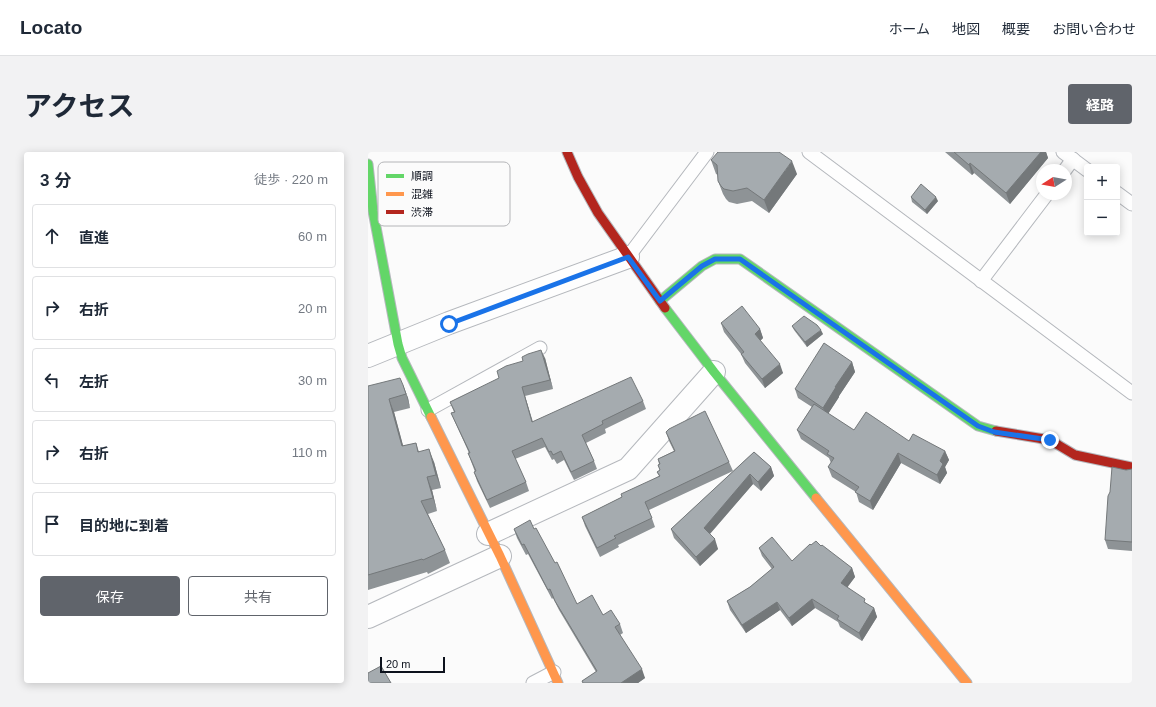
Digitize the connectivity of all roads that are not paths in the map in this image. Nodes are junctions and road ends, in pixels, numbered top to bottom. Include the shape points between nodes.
1 (567, 152) edge
2 (707, 152) edge
3 (809, 152) edge
4 (1068, 156) edge
5 (368, 164) edge
6 (1084, 168) edge
7 (1120, 195) edge
8 (1042, 200) edge
9 (1132, 204) edge
10 (371, 211) edge
11 (628, 257) junction
12 (981, 281) junction
13 (660, 301) junction
14 (398, 344) junction
15 (540, 348) dead end
16 (368, 356) edge
17 (714, 372) junction
18 (1132, 393) edge
19 (428, 410) junction
20 (1132, 467) edge
21 (488, 534) junction
22 (500, 556) junction
23 (368, 617) edge
24 (556, 678) edge
25 (533, 683) edge
26 (967, 683) edge

1 - 11 street via 598,213
2 - 11 lane
3 - 12 lane
4 - 6 lane
5 - 10 street
7 - 9 lane
8 - 12 lane
10 - 14 street
11 - 13 street
11 - 14 street
12 - 18 lane
13 - 17 street
13 - 20 street via 709,262 715,259 740,259 978,426 994,432 1050,440 1075,454
14 - 16 street
14 - 19 street via 402,358
15 - 19 lane
17 - 21 street via 628,469
17 - 26 street
19 - 21 street
21 - 22 street
22 - 23 street
22 - 24 street
24 - 25 lane

